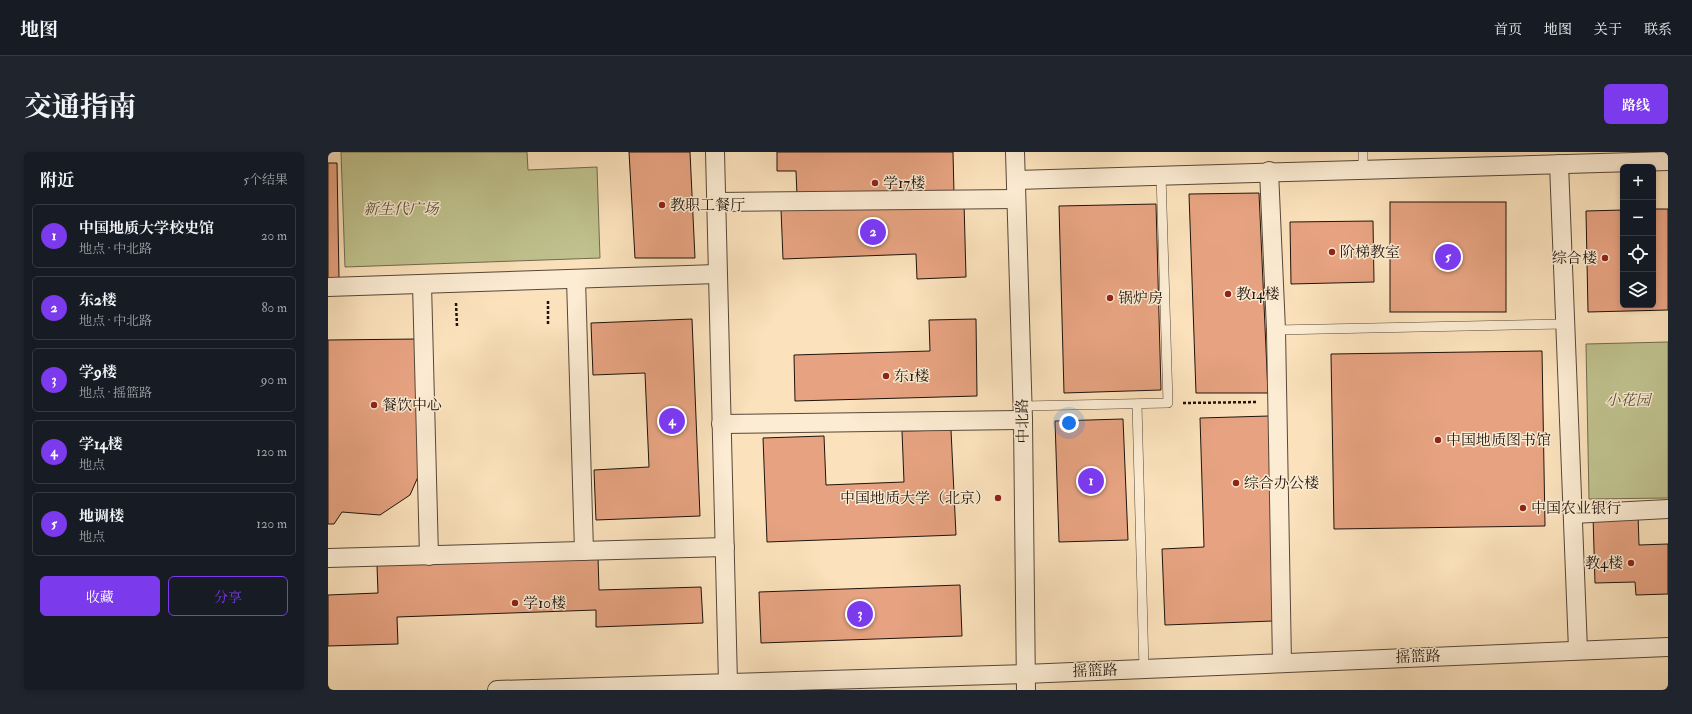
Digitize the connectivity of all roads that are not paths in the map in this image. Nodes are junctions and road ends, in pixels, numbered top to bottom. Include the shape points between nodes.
1 (715, 152) edge
2 (1015, 152) edge
3 (1363, 161) edge
4 (1668, 161) edge
5 (1559, 164) junction
6 (1269, 172) junction
7 (1161, 175) junction
8 (1016, 180) junction
9 (1016, 199) junction
10 (716, 202) junction
11 (717, 274) junction
12 (576, 279) junction
13 (422, 284) junction
14 (328, 287) edge
15 (1565, 324) junction
16 (1276, 330) junction
17 (1137, 404) junction
18 (1023, 413) junction
19 (721, 424) junction
20 (1668, 509) edge
21 (1573, 514) junction
22 (725, 548) junction
23 (584, 551) junction
24 (429, 556) junction
25 (328, 558) edge
26 (1668, 647) edge
27 (1578, 650) junction
28 (1282, 663) junction
29 (1144, 669) junction
30 (1026, 682) edge
31 (728, 683) junction
32 (882, 684) edge
33 (674, 687) edge
34 (497, 690) edge

1 - 10 street
2 - 8 street, 中北路
3 - 5 street
3 - 6 street
4 - 5 street
5 - 15 street
6 - 7 street
6 - 16 street
7 - 8 street
7 - 17 lane via 1168,403
8 - 9 street, 中北路
9 - 10 street
9 - 18 street, 中北路
10 - 11 street
11 - 12 street
11 - 19 street
12 - 13 street
12 - 23 street
13 - 14 street
13 - 24 street
15 - 16 lane
15 - 21 street
16 - 28 street
17 - 18 lane
17 - 29 lane
18 - 19 street
18 - 30 street, 中北路
19 - 22 street
20 - 21 street
21 - 27 street
22 - 23 street
22 - 31 street
23 - 24 street
24 - 25 street
26 - 27 street, 摇篮路
27 - 28 street, 摇篮路
28 - 29 street, 摇篮路
29 - 30 street, 摇篮路
30 - 32 street, 摇篮路
31 - 32 street, 摇篮路
31 - 33 street, 摇篮路
33 - 34 street, 摇篮路

